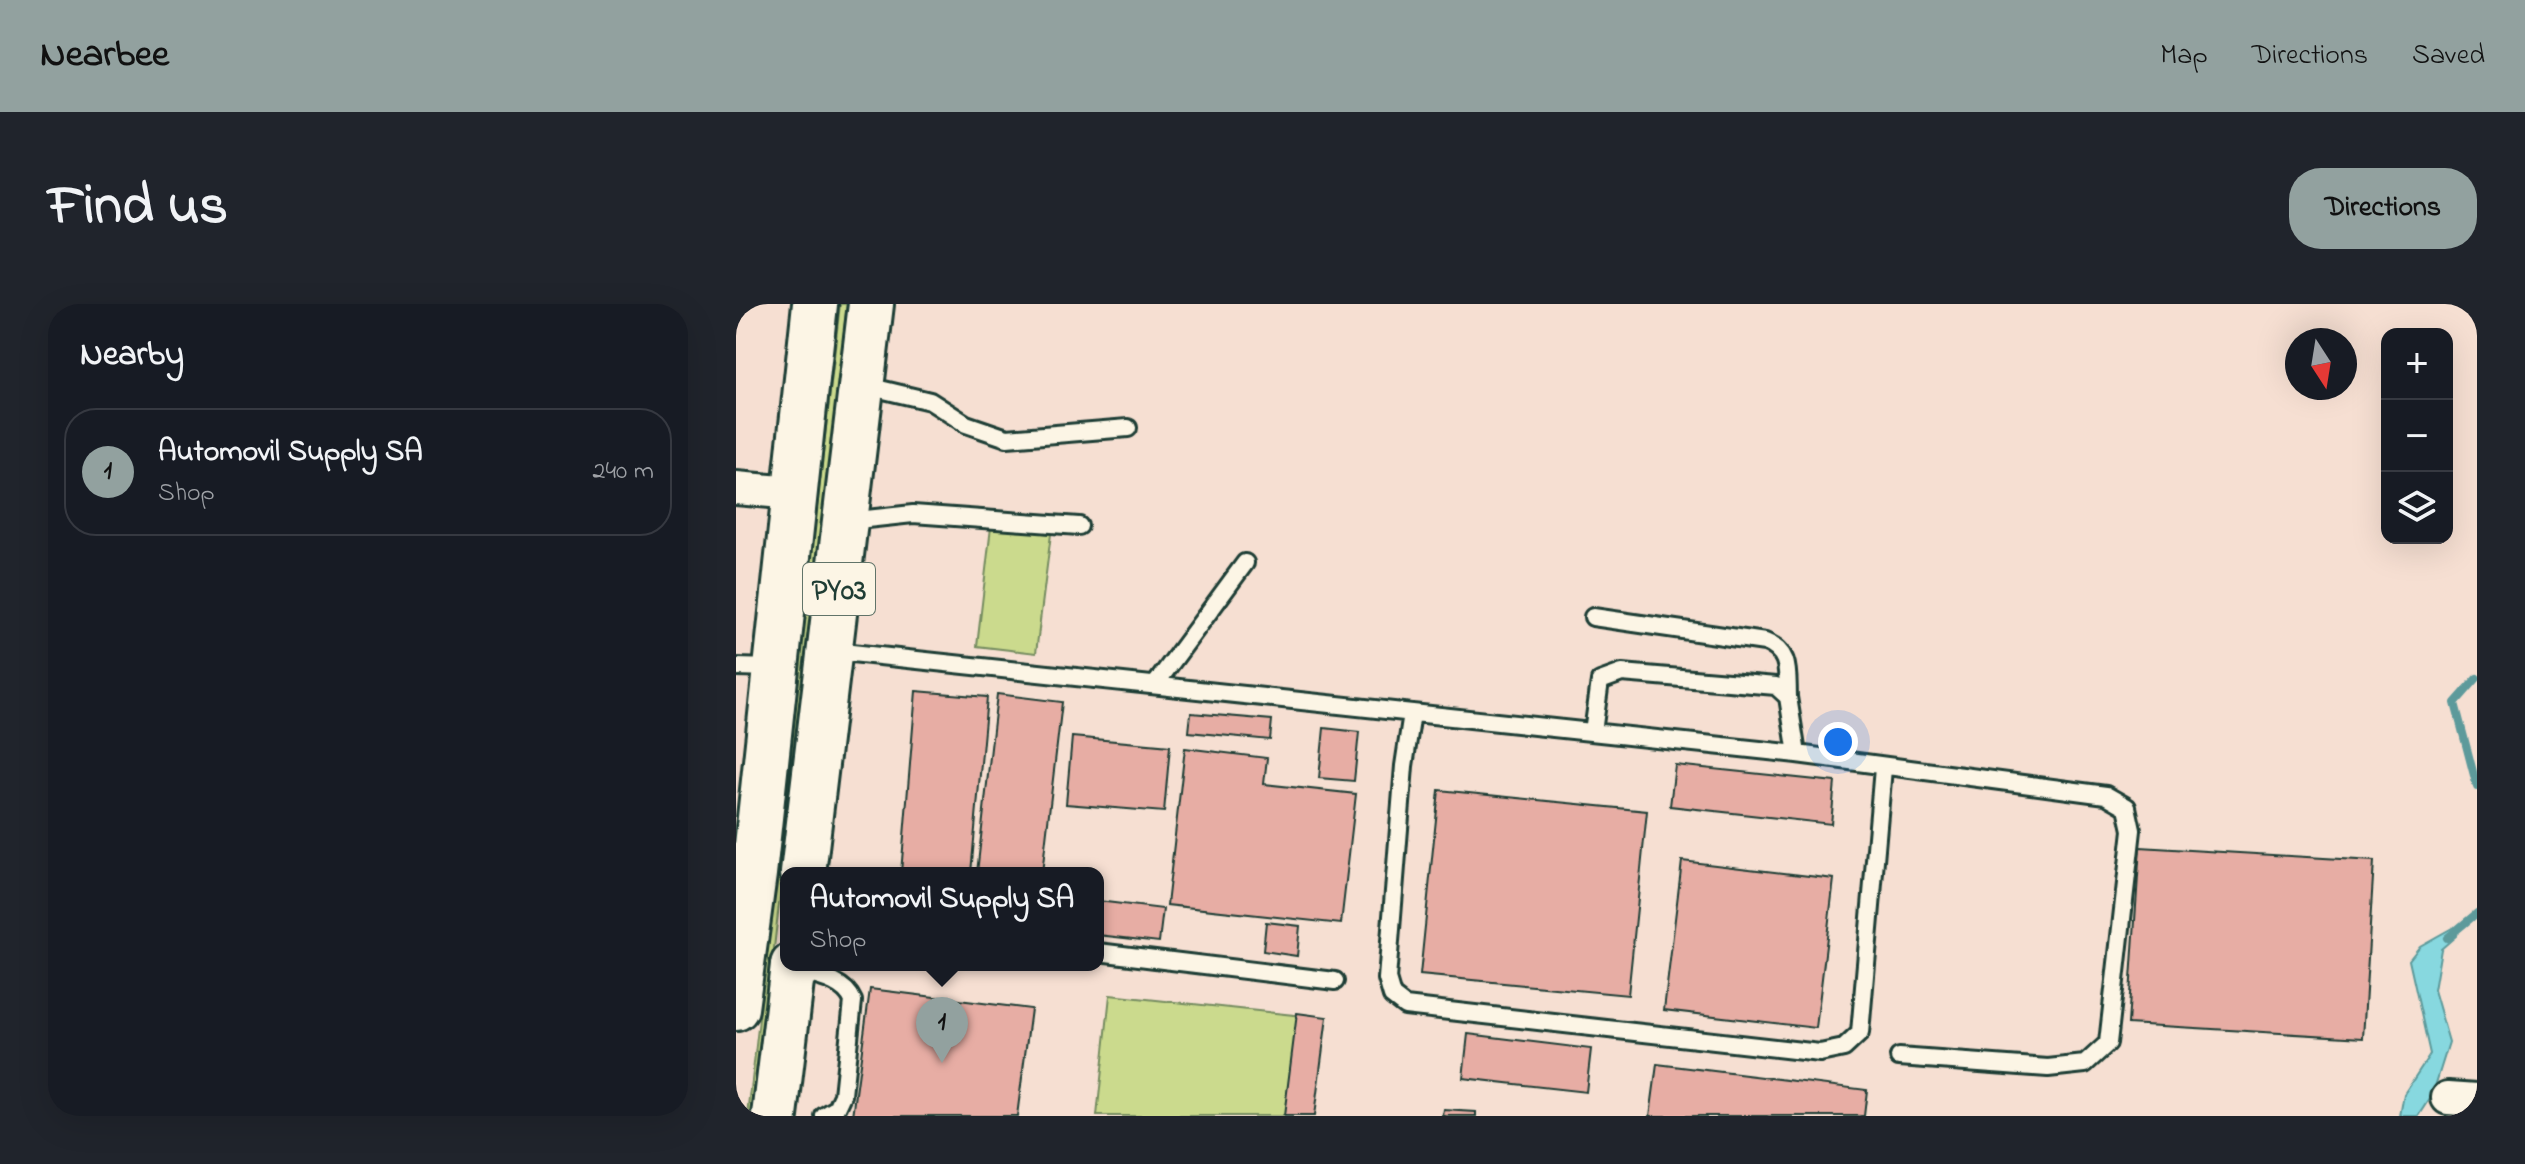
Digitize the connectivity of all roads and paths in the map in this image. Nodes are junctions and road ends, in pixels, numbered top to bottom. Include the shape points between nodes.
1 (815, 304) edge
2 (871, 304) edge
3 (862, 384) junction
4 (1128, 428) dead end
5 (736, 488) edge
6 (794, 493) junction
7 (846, 521) junction
8 (1079, 526) dead end
9 (1245, 563) dead end
10 (1593, 617) dead end
11 (831, 651) junction
12 (756, 668) edge
13 (1155, 685) junction
14 (1788, 697) junction
15 (1412, 713) junction
16 (1593, 732) junction
17 (1797, 754) junction
18 (1883, 768) junction
19 (804, 867) edge
20 (740, 938) edge
21 (1104, 953) edge
22 (792, 971) edge
23 (803, 971) edge
24 (1335, 981) dead end
25 (736, 1008) edge
26 (1899, 1057) dead end
27 (775, 1116) edge
28 (824, 1116) edge

1 - 6 highway, PY03
2 - 3 highway, PY03
3 - 4 lane via 930,401 966,424 1007,438
3 - 7 highway, PY03
5 - 6 street
6 - 12 highway, PY03
7 - 8 lane via 913,514
7 - 11 highway, PY03
9 - 13 lane
10 - 14 lane via 1779,647 1786,659
11 - 13 lane
11 - 19 highway, PY03
12 - 20 highway, PY03
13 - 15 lane
14 - 16 lane via 1776,686 1622,673 1600,681
14 - 17 lane
15 - 16 lane
15 - 18 lane via 1387,979 1392,996 1405,1006 1820,1053 1844,1048 1860,1033
16 - 17 lane
17 - 18 lane
18 - 26 lane via 2106,795 2127,807 2132,830 2108,1043 2085,1064 2048,1068
20 - 25 highway, PY03
21 - 24 lane
22 - 27 highway
23 - 28 lane via 848,990 853,1001 843,1095 837,1108

